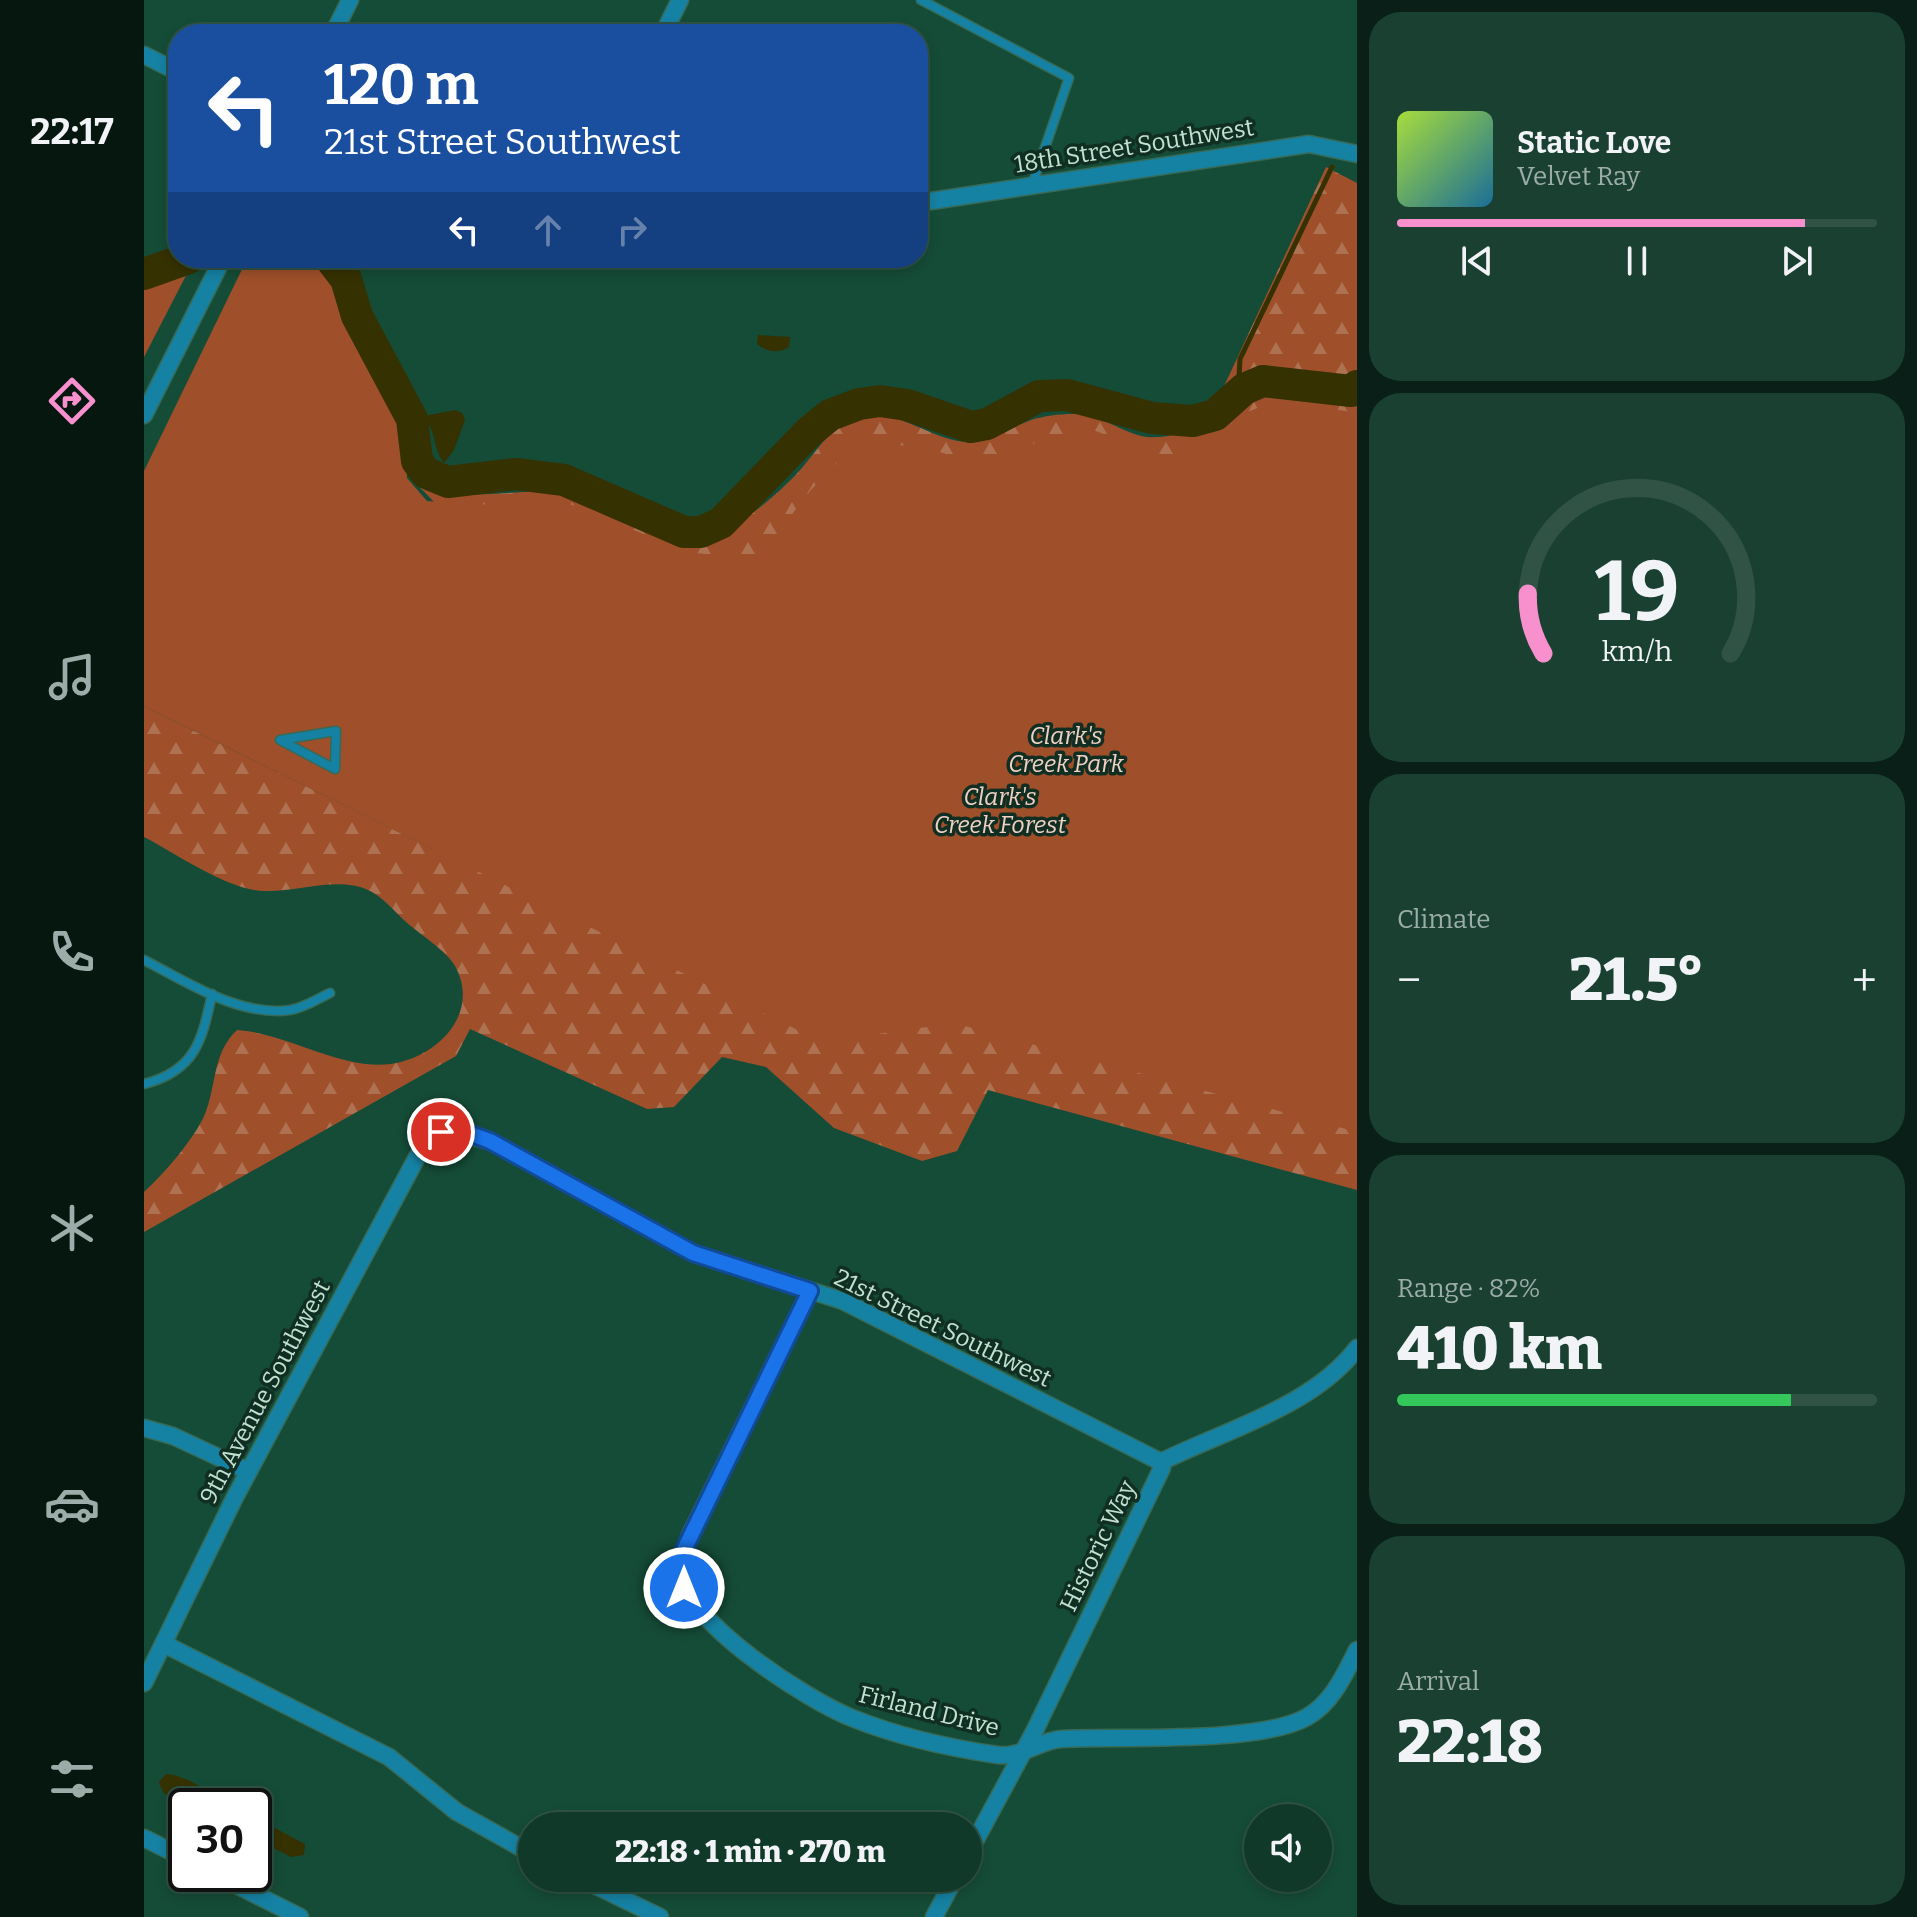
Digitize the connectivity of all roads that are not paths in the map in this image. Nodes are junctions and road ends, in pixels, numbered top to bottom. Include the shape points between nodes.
1 (350, 0) edge
2 (680, 0) edge
3 (921, 0) edge
4 (338, 24) edge
5 (668, 24) edge
6 (144, 55) edge
7 (168, 67) edge
8 (1357, 154) edge
9 (1032, 186) junction
10 (928, 202) edge
11 (218, 268) edge
12 (144, 415) edge
13 (335, 769) joint
14 (144, 960) edge
15 (330, 993) dead end
16 (212, 994) junction
17 (144, 1084) edge
18 (441, 1132) joint
19 (810, 1291) junction
20 (1357, 1348) edge
21 (144, 1428) edge
22 (1161, 1462) junction
23 (248, 1471) junction
24 (164, 1644) junction
25 (1355, 1658) edge
26 (144, 1683) edge
27 (1023, 1753) junction
28 (982, 1828) edge
29 (144, 1838) edge
30 (518, 1846) edge
31 (168, 1850) edge
32 (251, 1892) edge
33 (609, 1892) edge
34 (947, 1892) edge
35 (300, 1917) edge
36 (660, 1917) edge
37 (934, 1917) edge

1 - 4 street
2 - 5 street
3 - 9 lane via 1069,78
6 - 7 street
8 - 9 street, 18th Street Southwest via 1309,144
9 - 10 street, 18th Street Southwest
11 - 12 street
13 - 13 lane via 336,731 280,740
14 - 16 lane
15 - 16 lane via 290,1010 263,1010
16 - 17 lane via 205,1026 185,1066
18 - 19 street, 21st Street Southwest via 465,1132 490,1141 707,1259
18 - 23 street, 9th Avenue Southwest via 429,1139 412,1165
19 - 22 street, 21st Street Southwest via 887,1322
19 - 27 street, Firland Drive via 681,1556 684,1588 713,1626 830,1708 940,1743 1002,1755
20 - 22 street, Historic Way via 1329,1376 1294,1399
21 - 23 street
22 - 27 street, Historic Way
23 - 24 street, 9th Avenue Southwest
24 - 26 street, 9th Avenue Southwest
24 - 30 street via 389,1757 457,1812
25 - 27 street, Firland Drive via 1323,1705 1306,1718 1280,1726 1234,1733 1058,1739
27 - 28 street, Historic Way
29 - 31 street
32 - 35 street
33 - 36 street
34 - 37 street

